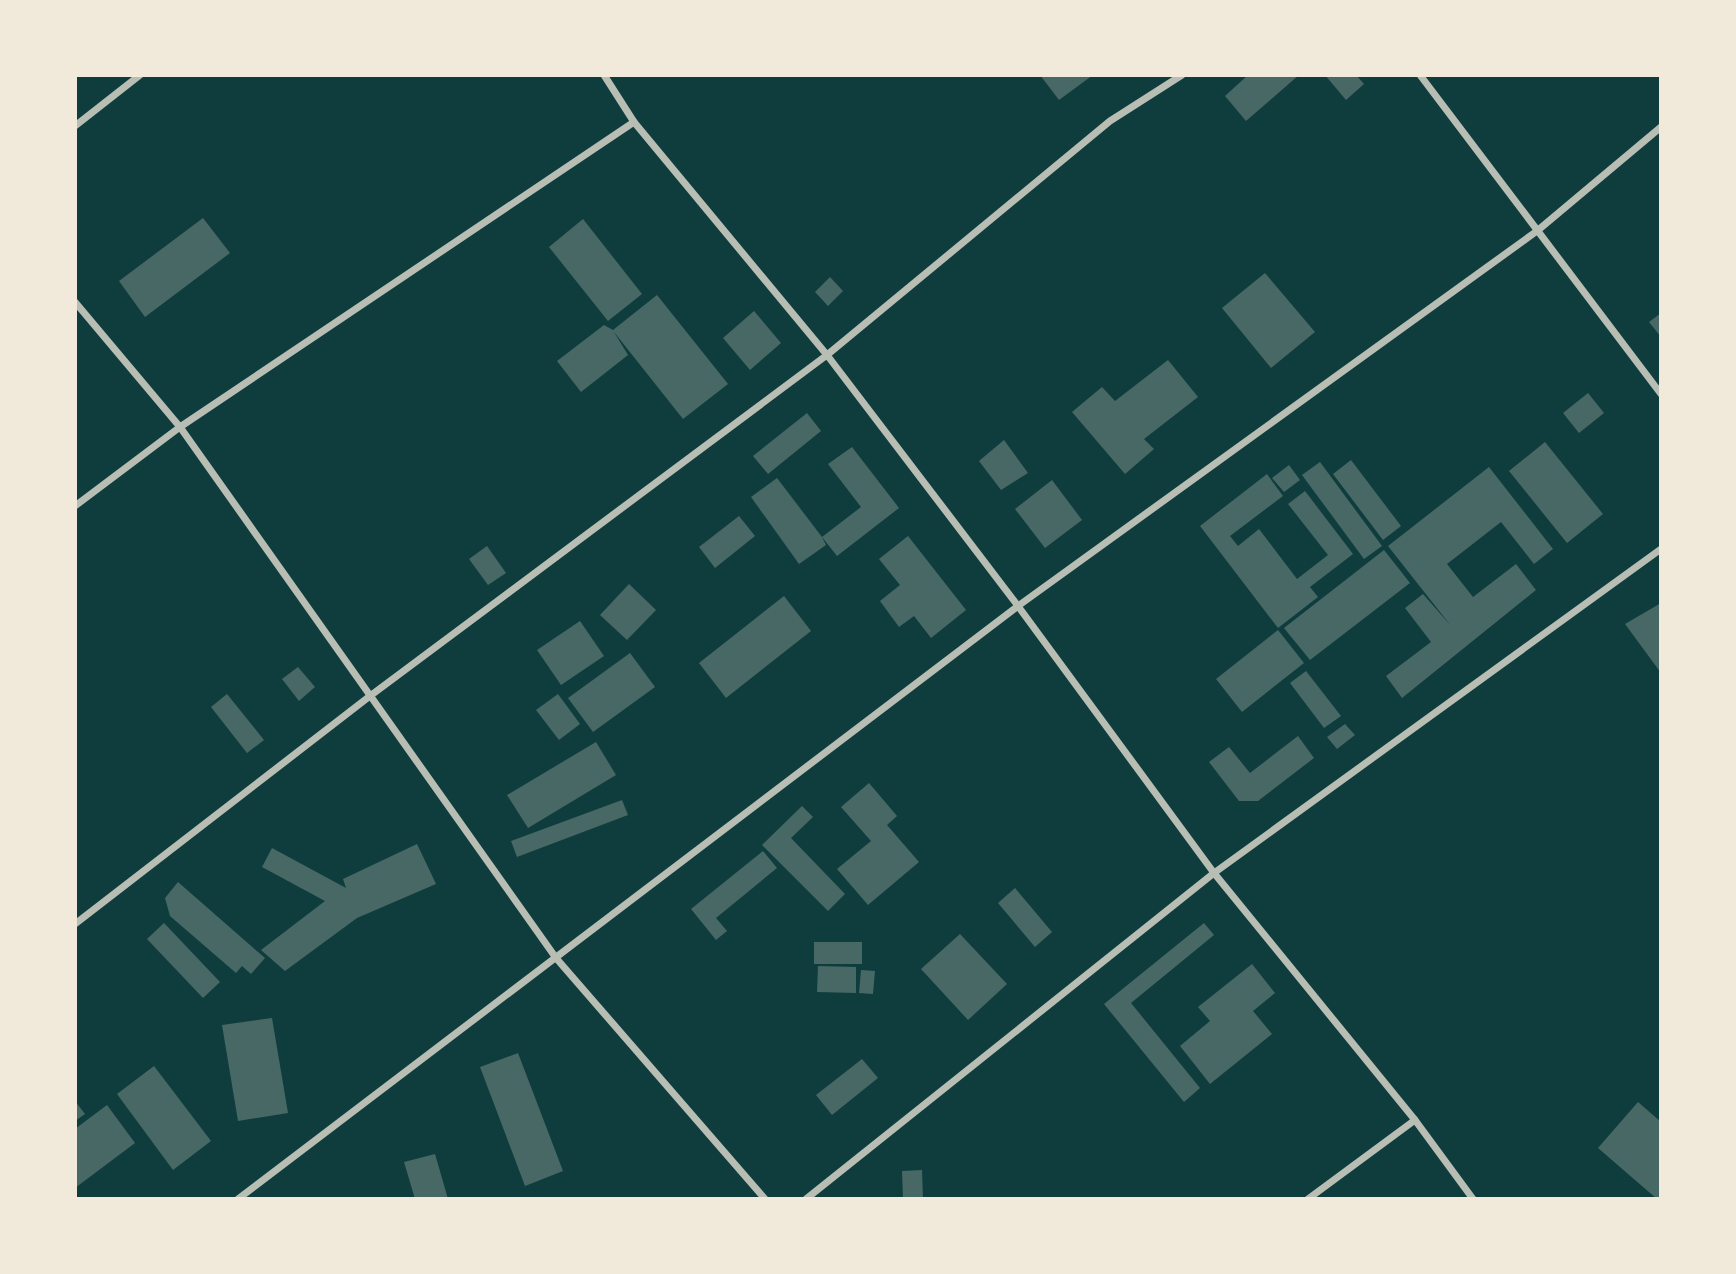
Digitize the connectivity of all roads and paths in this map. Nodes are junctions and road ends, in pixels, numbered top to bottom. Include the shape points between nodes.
1 (139, 75) edge
2 (604, 75) edge
3 (1182, 75) edge
4 (1420, 75) edge
5 (634, 122) junction
6 (75, 126) edge
7 (1661, 127) edge
8 (1537, 231) junction
9 (75, 302) edge
10 (827, 355) junction
11 (1661, 394) edge
12 (180, 427) junction
13 (75, 506) edge
14 (1661, 549) edge
15 (1018, 607) junction
16 (369, 696) junction
17 (1214, 873) junction
18 (75, 924) edge
19 (556, 958) junction
20 (1415, 1119) junction
21 (239, 1199) edge
22 (765, 1199) edge
23 (806, 1199) edge
24 (1308, 1199) edge
25 (1473, 1199) edge

1 - 6 street
2 - 5 street
3 - 10 street via 1110,121
4 - 8 street
5 - 10 street
5 - 12 street
7 - 8 street
8 - 11 street
8 - 15 street
9 - 12 street
10 - 15 street
10 - 16 street
12 - 13 street
12 - 16 street
14 - 17 street
15 - 17 street
15 - 19 street
16 - 18 street
16 - 19 street
17 - 20 street
17 - 23 street
19 - 21 street
19 - 22 street
20 - 24 street
20 - 25 street

